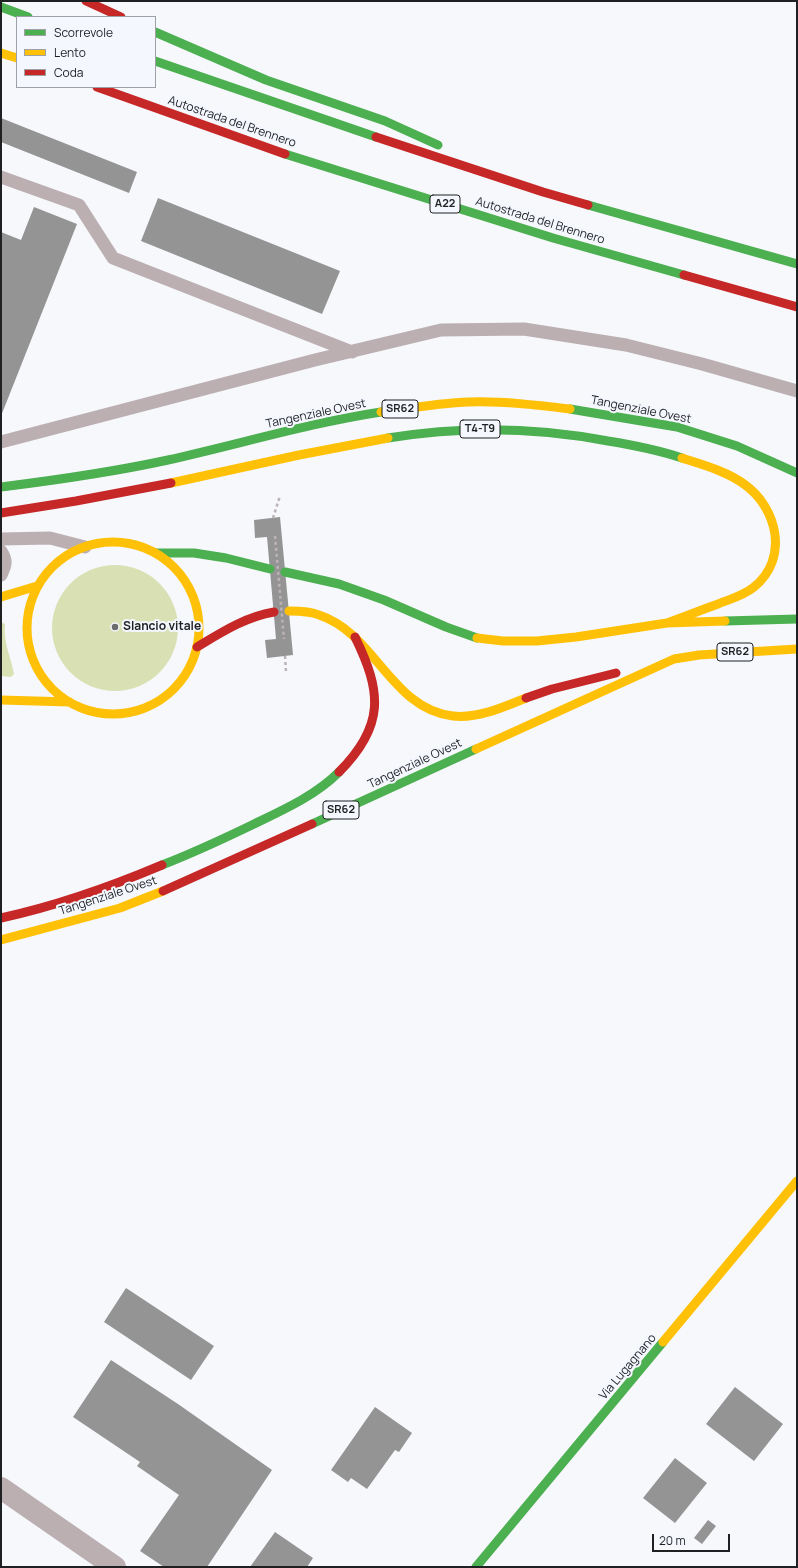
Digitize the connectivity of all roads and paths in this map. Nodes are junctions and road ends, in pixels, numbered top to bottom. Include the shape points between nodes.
1 (86, 1) edge
2 (1, 7) edge
3 (25, 16) edge
4 (119, 16) edge
5 (156, 32) edge
6 (1, 53) edge
7 (16, 58) edge
8 (156, 61) edge
9 (100, 88) edge
10 (450, 150) dead end
11 (464, 156) dead end
12 (1, 177) edge
13 (543, 192) junction
14 (797, 264) edge
15 (797, 306) edge
16 (352, 352) junction
17 (797, 391) edge
18 (1, 442) edge
19 (797, 473) edge
20 (1, 487) edge
21 (280, 496) dead end
22 (1, 513) edge
23 (273, 518) dead end
24 (274, 536) dead end
25 (1, 539) edge
26 (85, 547) junction
27 (1, 552) edge
28 (156, 553) junction
29 (270, 569) dead end
30 (285, 572) dead end
31 (1, 575) edge
32 (37, 586) junction
33 (1, 597) edge
34 (288, 610) dead end
35 (274, 612) dead end
36 (797, 619) edge
37 (667, 623) junction
38 (355, 637) junction
39 (284, 639) dead end
40 (197, 647) junction
41 (797, 649) edge
42 (285, 656) dead end
43 (674, 659) junction
44 (286, 672) dead end
45 (1, 700) edge
46 (70, 702) junction
47 (1, 918) edge
48 (1, 940) edge
49 (797, 1181) edge
50 (1, 1488) edge
51 (115, 1567) edge
52 (476, 1567) edge

1 - 4 main road
2 - 3 main road
5 - 10 main road via 266,80 385,121
6 - 7 main road
8 - 13 main road
9 - 15 main road, Autostrada del Brennero / A22 via 276,151 545,236
11 - 13 main road
12 - 16 lane via 79,206 113,258
13 - 14 main road
16 - 17 lane via 441,330 524,329 626,345
16 - 18 lane via 148,402
19 - 20 main road, Tangenziale Ovest / SR62 via 737,446 677,427 540,405 470,402 340,418 153,463 80,477
21 - 23 path
22 - 37 main road, T4-T9 via 123,494 380,439 446,430 555,432 643,447 729,475 760,499 773,519 777,539 774,556 765,576 753,588
24 - 39 path, bridge
25 - 26 lane via 50,538
26 - 28 main road via 112,541 135,544
26 - 32 main road via 69,554 51,568
27 - 31 lane via 6,558
28 - 29 main road via 194,553
28 - 40 main road via 174,566 187,583 196,604 199,626
30 - 37 main road via 339,584 472,637 503,641 537,641
32 - 33 main road
32 - 46 main road via 26,624 33,662 43,679
34 - 38 main road via 314,613
35 - 40 main road via 244,621
36 - 37 main road
38 - 43 main road via 404,694 420,705 453,716 472,715 545,692
38 - 47 main road, Tangenziale Ovest via 371,670 375,692 374,714 354,756 336,776 282,810 153,870 31,912
40 - 46 main road via 189,668 176,686 142,709 105,714 87,710
41 - 43 main road, Tangenziale Ovest / SR62
42 - 44 path
43 - 48 main road, Tangenziale Ovest / SR62 via 170,888 120,908
45 - 46 main road
49 - 52 main road, Via Lugagnano
50 - 51 street

